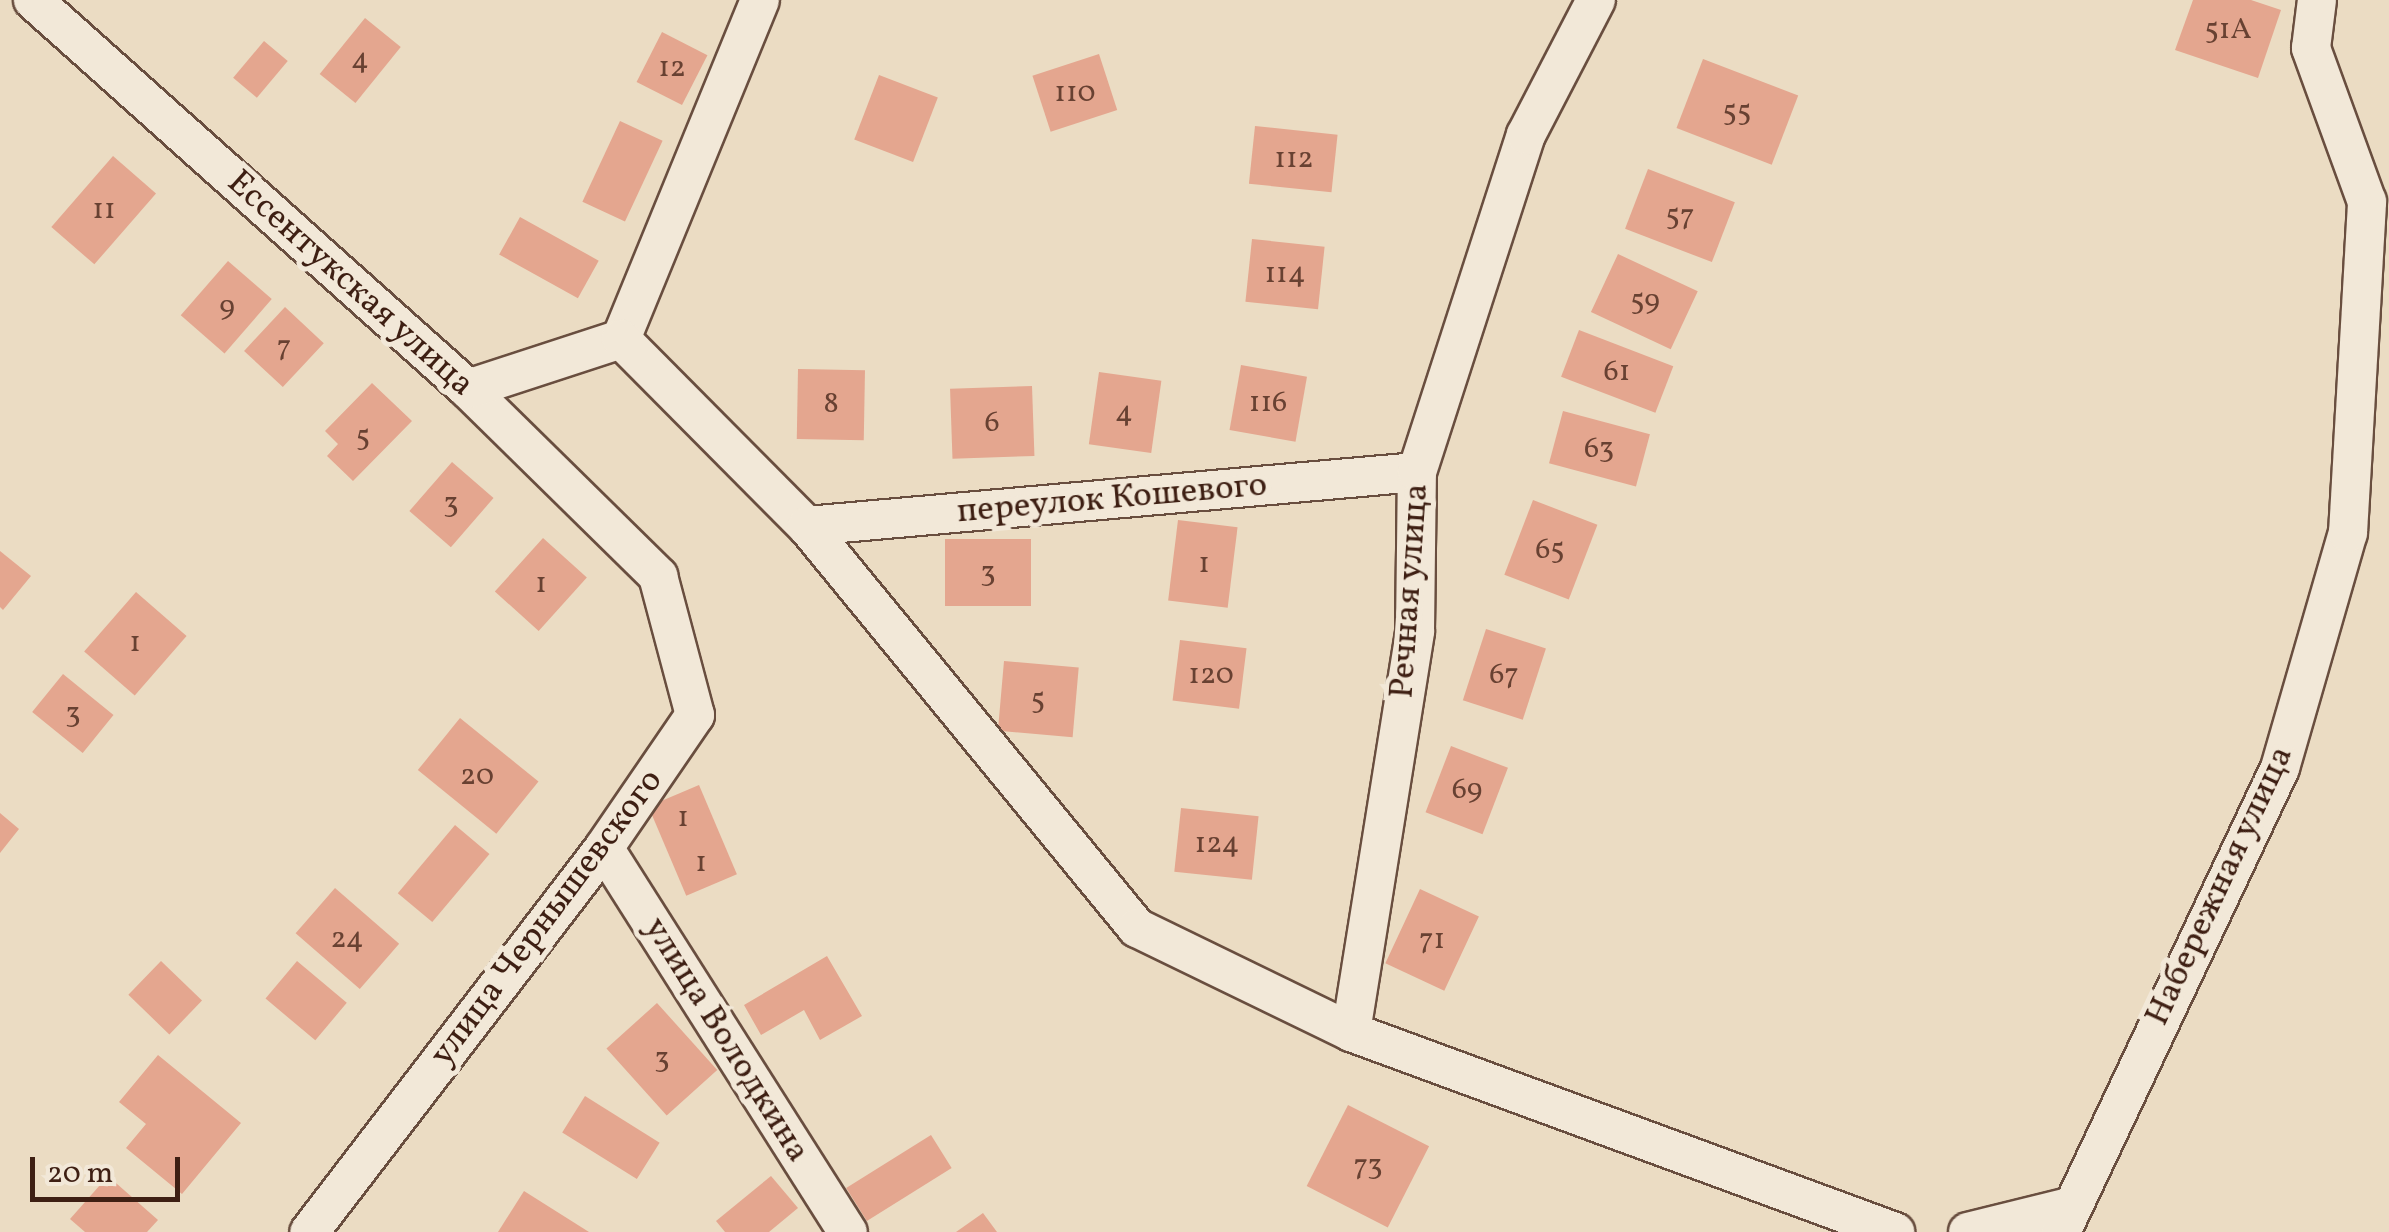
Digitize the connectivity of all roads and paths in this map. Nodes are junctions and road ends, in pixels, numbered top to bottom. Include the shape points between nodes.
1 (34, 0) edge
2 (760, 0) edge
3 (1596, 0) edge
4 (2317, 0) edge
5 (2378, 196) edge
6 (621, 339) junction
7 (468, 390) junction
8 (1417, 472) junction
9 (807, 526) junction
10 (658, 576) joint
11 (604, 848) junction
12 (1351, 1032) junction
13 (2065, 1220) edge
14 (309, 1232) edge
15 (848, 1232) edge
16 (1895, 1232) edge
17 (1968, 1232) edge

1 - 7 street, Ессентукская улица
2 - 6 street
3 - 8 street, Речная улица via 1526,135
4 - 5 street, Набережная улица via 2310,48
5 - 13 street, Набережная улица via 2348,532 2280,768
6 - 7 street
6 - 9 street
7 - 10 street, Ессентукская улица
8 - 9 street, переулок Кошевого
8 - 12 street, Речная улица via 1415,631
9 - 12 street via 1137,928
10 - 11 street, улица Чернышевского via 695,716
11 - 14 street, улица Чернышевского
11 - 15 street, улица Володкина
12 - 16 street
13 - 17 street

